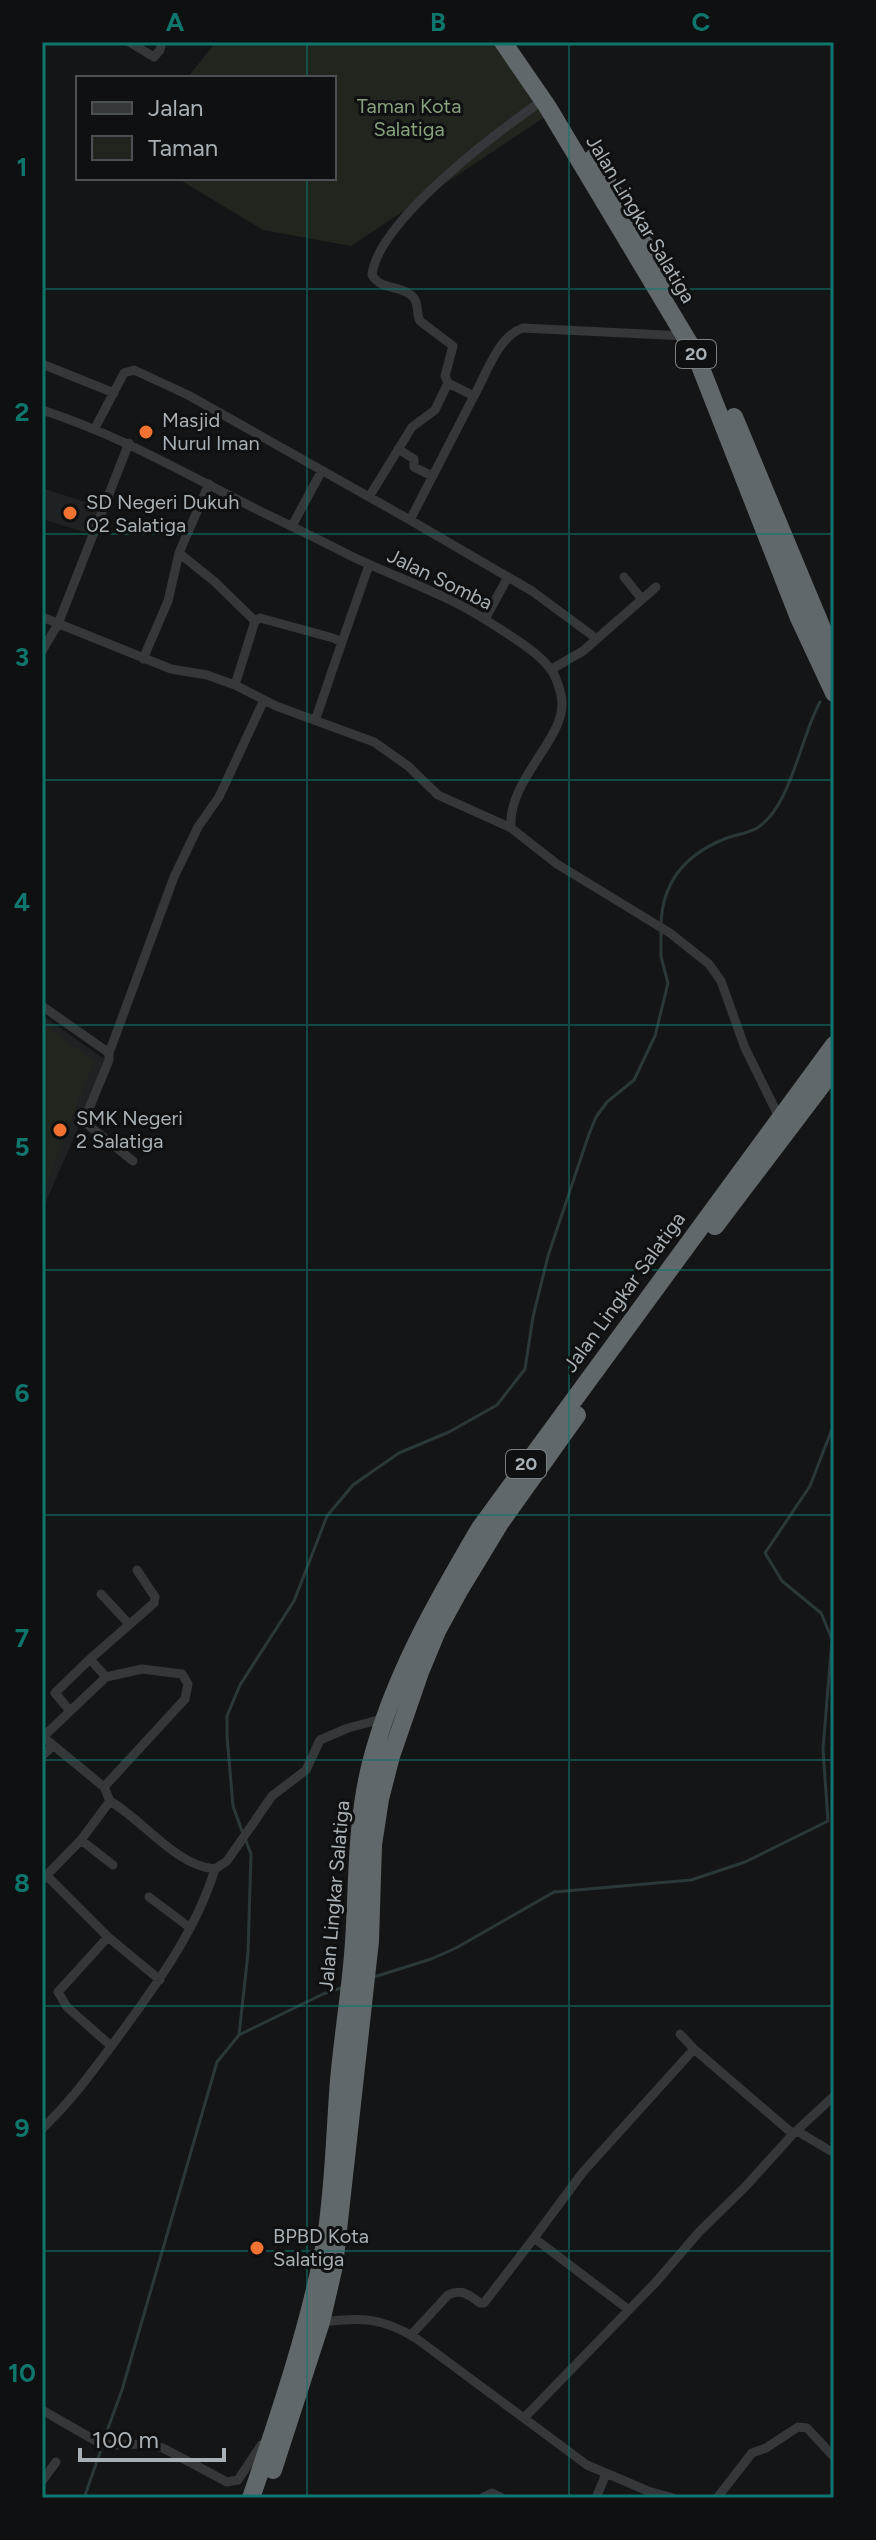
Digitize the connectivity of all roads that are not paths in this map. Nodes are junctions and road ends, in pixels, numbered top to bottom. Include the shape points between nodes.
1 (129, 42) edge
2 (162, 42) edge
3 (503, 42) edge
4 (517, 42) edge
5 (541, 92) junction
6 (685, 336) junction
7 (42, 364) edge
8 (448, 383) junction
9 (114, 393) junction
10 (474, 396) junction
11 (42, 410) edge
12 (95, 428) junction
13 (129, 443) junction
14 (398, 449) junction
15 (321, 472) junction
16 (432, 476) junction
17 (209, 484) junction
18 (369, 497) junction
19 (410, 520) junction
20 (292, 526) junction
21 (179, 553) junction
22 (369, 565) junction
23 (508, 577) junction
24 (624, 577) dead end
25 (656, 587) dead end
26 (641, 598) junction
27 (42, 617) edge
28 (485, 619) junction
29 (255, 621) junction
30 (58, 624) junction
31 (597, 639) junction
32 (342, 642) junction
33 (42, 651) edge
34 (834, 657) edge
35 (143, 659) junction
36 (552, 669) junction
37 (235, 685) junction
38 (834, 693) edge
39 (264, 700) junction
40 (316, 718) junction
41 (511, 828) junction
42 (42, 1006) edge
43 (834, 1045) edge
44 (109, 1053) junction
45 (834, 1069) edge
46 (783, 1123) junction
47 (133, 1161) dead end
48 (137, 1570) dead end
49 (101, 1594) dead end
50 (129, 1624) junction
51 (90, 1659) junction
52 (106, 1677) junction
53 (70, 1711) junction
54 (393, 1720) junction
55 (42, 1737) edge
56 (53, 1746) junction
57 (42, 1756) edge
58 (104, 1787) junction
59 (110, 1801) junction
60 (81, 1840) junction
61 (113, 1865) dead end
62 (215, 1869) junction
63 (45, 1878) edge
64 (149, 1897) dead end
65 (189, 1927) junction
66 (108, 1937) junction
67 (160, 1980) junction
68 (353, 2013) junction
69 (680, 2034) dead end
70 (111, 2046) junction
71 (694, 2049) junction
72 (834, 2096) edge
73 (42, 2129) edge
74 (795, 2132) junction
75 (834, 2153) edge
76 (534, 2238) junction
77 (629, 2310) junction
78 (321, 2322) junction
79 (411, 2335) junction
80 (301, 2359) junction
81 (42, 2410) edge
82 (285, 2415) junction
83 (524, 2418) junction
84 (834, 2457) edge
85 (56, 2462) dead end
86 (606, 2474) junction
87 (42, 2481) edge
88 (251, 2498) edge
89 (264, 2498) edge
90 (482, 2498) edge
91 (502, 2498) edge
92 (596, 2498) edge
93 (673, 2498) edge
94 (717, 2498) edge

1 - 2 street via 154,57
3 - 5 highway, Jalan Lingkar Salatiga / 20
4 - 5 highway, Jalan Lingkar Salatiga / 20
5 - 6 highway, Jalan Lingkar Salatiga / 20
5 - 8 street via 431,191 384,244 373,267 377,282 407,293 416,302 420,321 452,343
5 - 34 highway, Jalan Lingkar Salatiga / 20 via 629,215 702,342
6 - 10 street via 523,328 502,346
6 - 38 highway, Jalan Lingkar Salatiga / 20
7 - 9 street
8 - 10 street
8 - 14 street via 435,410 416,421
9 - 12 street
9 - 15 street via 124,373 134,370
10 - 16 street
11 - 12 street, Jalan Somba
12 - 13 street, Jalan Somba
13 - 17 street, Jalan Somba
13 - 30 street
14 - 16 street via 414,459 414,467
14 - 18 street
15 - 18 street
15 - 20 street
16 - 19 street
17 - 20 street, Jalan Somba
17 - 21 street
18 - 19 street
19 - 23 street
20 - 22 street, Jalan Somba
21 - 29 street
21 - 35 street via 168,601
22 - 28 street, Jalan Somba
22 - 32 street
23 - 28 street
23 - 31 street
24 - 26 street
25 - 26 street
26 - 31 street
27 - 30 street
28 - 36 street, Jalan Somba
29 - 32 street via 267,618
29 - 37 street
30 - 33 street
30 - 35 street
31 - 36 street
32 - 40 street
35 - 37 street
36 - 41 street via 562,709 516,795
37 - 39 street
39 - 40 street
39 - 44 street via 174,877
40 - 41 street via 374,742 438,795
41 - 46 street via 709,964
42 - 44 street
43 - 46 highway, Jalan Lingkar Salatiga / 20
44 - 47 street via 86,1116 88,1125
45 - 46 highway, Jalan Lingkar Salatiga / 20
46 - 54 highway, Jalan Lingkar Salatiga / 20 via 480,1528 438,1597
48 - 50 street via 155,1600
49 - 50 street
50 - 51 street
51 - 52 street
51 - 53 street via 55,1693
52 - 53 street
52 - 58 street via 150,1669 182,1674 188,1691
53 - 55 street
54 - 62 street via 348,1728 320,1740 306,1770 272,1796 227,1861
54 - 68 highway, Jalan Lingkar Salatiga / 20 via 361,1807 356,1854 362,1942
55 - 56 street
56 - 57 street
56 - 58 street
58 - 59 street
59 - 60 street
59 - 62 street via 191,1864
60 - 61 street
60 - 63 street
62 - 65 street
63 - 66 street
64 - 65 street
65 - 67 street
66 - 67 street
66 - 70 street via 58,1992 67,2007
67 - 70 street
68 - 78 highway, Jalan Lingkar Salatiga / 20 via 339,2238
68 - 80 highway, Jalan Lingkar Salatiga / 20 via 326,2235
69 - 71 street
70 - 73 street via 91,2077
71 - 74 street
71 - 76 street via 583,2172
72 - 74 street
74 - 75 street
74 - 77 street
76 - 77 street
76 - 79 street via 484,2303 456,2291
77 - 83 street
78 - 79 street via 378,2320
78 - 80 highway, Jalan Lingkar Salatiga / 20
79 - 83 street
80 - 82 highway, Jalan Lingkar Salatiga / 20
81 - 82 street via 96,2441 163,2448 227,2482 238,2480
82 - 88 highway, Jalan Lingkar Salatiga / 20
82 - 89 highway, Jalan Lingkar Salatiga / 20
83 - 86 street via 568,2454
84 - 94 street via 807,2428 798,2427 752,2453
85 - 87 street
86 - 92 street
86 - 93 street
90 - 91 street via 492,2493

